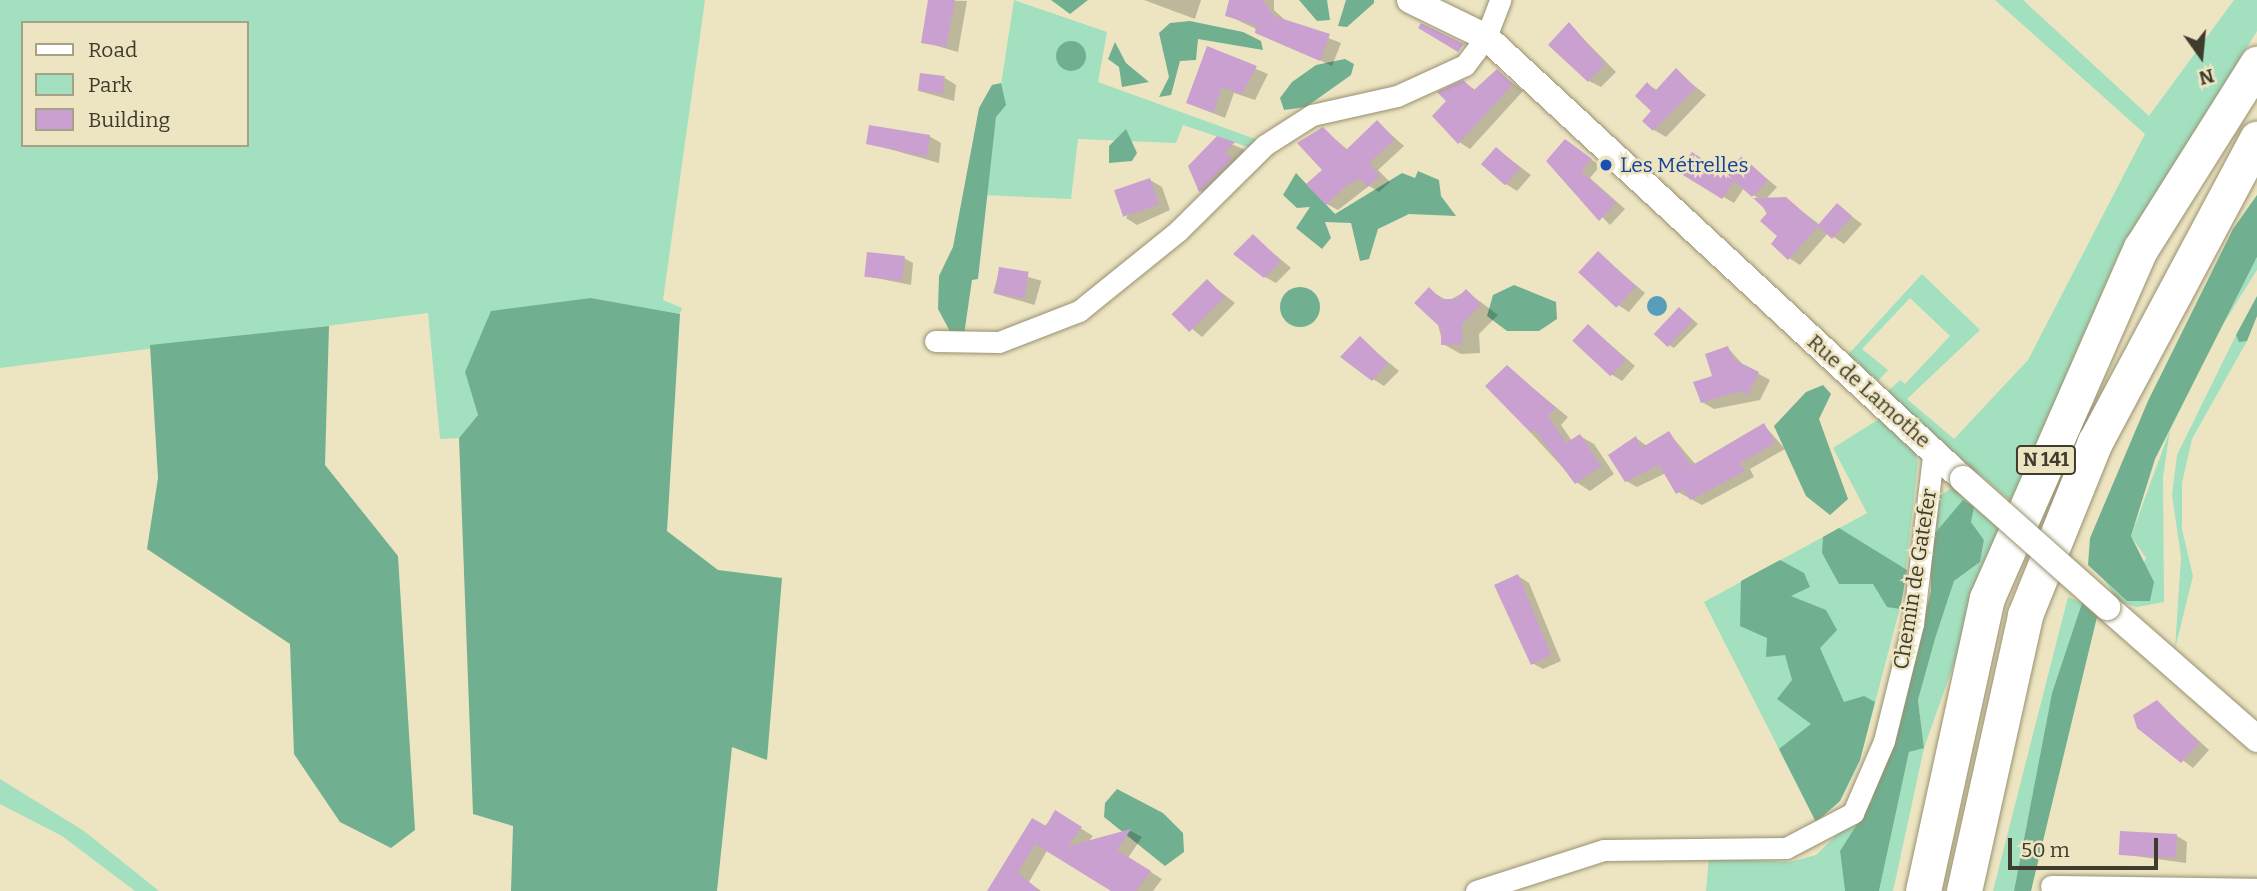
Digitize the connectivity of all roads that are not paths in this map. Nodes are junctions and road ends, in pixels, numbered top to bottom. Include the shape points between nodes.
1 (1410, 0) edge
2 (1500, 0) edge
3 (1486, 37) junction
4 (2257, 64) edge
5 (2257, 139) edge
6 (935, 341) dead end
7 (1934, 449) junction
8 (2257, 739) edge
9 (2051, 886) dead end
10 (2257, 889) edge
11 (1476, 891) edge
12 (1923, 891) edge
13 (1964, 891) edge

1 - 3 street, Rue de Lamothe
2 - 3 street
3 - 6 street via 1465,65 1397,96 1312,115 1265,145 1178,231 1079,311 999,342
3 - 7 street, Rue de Lamothe
4 - 12 highway, N 141 via 2141,248 1987,598 1938,800
5 - 13 highway, N 141 via 2095,442 2025,615
7 - 8 street, Rue de Lamothe, bridge
7 - 11 street, Chemin de Gatefer via 1913,624 1884,741 1853,813 1786,848 1604,850
9 - 10 street

